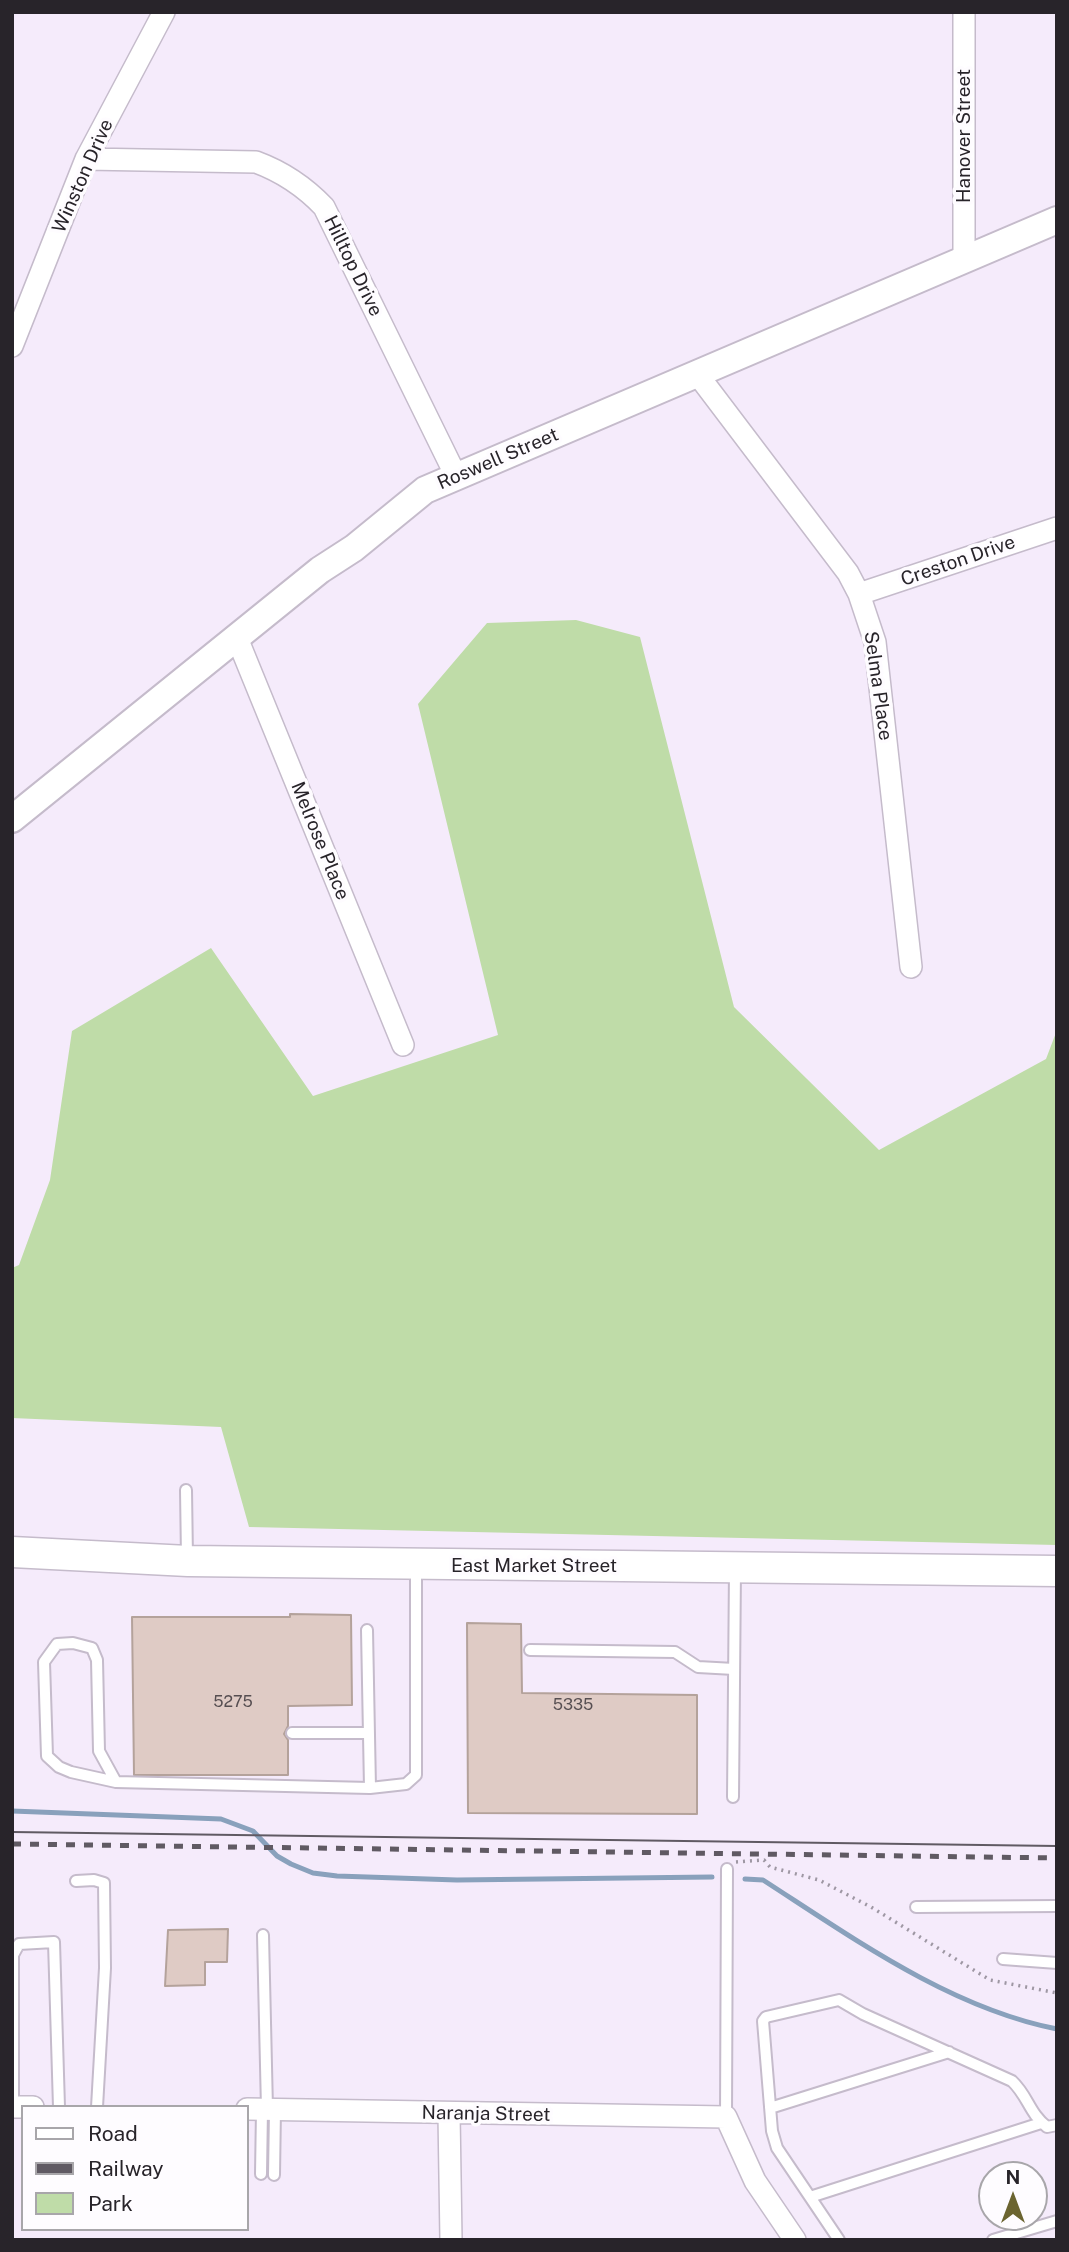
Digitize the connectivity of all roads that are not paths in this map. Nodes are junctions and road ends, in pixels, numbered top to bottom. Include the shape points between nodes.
1 (164, 12) edge
2 (964, 12) edge
3 (86, 159) junction
4 (1057, 219) edge
5 (964, 259) junction
6 (12, 346) edge
7 (698, 375) junction
8 (456, 476) junction
9 (1057, 528) edge
10 (859, 594) junction
11 (237, 638) junction
12 (12, 819) edge
13 (911, 967) dead end
14 (402, 1045) dead end
15 (186, 1490) dead end
16 (12, 1552) edge
17 (188, 1561) junction
18 (416, 1565) junction
19 (735, 1567) junction
20 (1057, 1572) edge
21 (367, 1630) dead end
22 (530, 1650) dead end
23 (734, 1668) junction
24 (292, 1733) dead end
25 (368, 1733) junction
26 (116, 1782) junction
27 (370, 1787) junction
28 (733, 1797) dead end
29 (727, 1869) dead end
30 (76, 1881) dead end
31 (1057, 1906) edge
32 (916, 1908) dead end
33 (263, 1935) dead end
34 (1003, 1959) dead end
35 (1057, 1963) edge
36 (948, 2052) junction
37 (59, 2105) edge
38 (97, 2105) edge
39 (13, 2107) edge
40 (770, 2108) junction
41 (263, 2109) edge
42 (449, 2114) junction
43 (726, 2117) junction
44 (1041, 2123) junction
45 (1057, 2125) edge
46 (261, 2174) dead end
47 (275, 2175) dead end
48 (810, 2197) junction
49 (1057, 2221) edge
50 (451, 2240) edge
51 (795, 2240) edge
52 (839, 2240) edge
53 (993, 2240) edge

1 - 3 street, Winston Drive
2 - 5 street, Hanover Street
3 - 6 street, Winston Drive
3 - 8 street, Hilltop Drive via 256,162 311,194 324,207
4 - 5 street, Roswell Street
5 - 7 street, Roswell Street
7 - 8 street, Roswell Street
7 - 10 street, Selma Place via 848,573
8 - 11 street, Roswell Street via 425,490
9 - 10 street, Creston Drive
10 - 13 street, Selma Place via 875,642
11 - 12 street, Roswell Street
11 - 14 street, Melrose Place
15 - 17 lane
16 - 17 main road, East Market Street
17 - 18 main road, East Market Street
18 - 19 main road, East Market Street
18 - 27 lane via 416,1775 406,1784
19 - 20 main road, East Market Street
19 - 23 lane
21 - 25 lane
22 - 23 lane via 675,1652 698,1667
23 - 28 lane
24 - 25 lane
25 - 27 lane
26 - 26 lane via 99,1751 97,1660 92,1648 57,1644 44,1662 47,1756 71,1772
26 - 27 lane
29 - 43 lane
30 - 38 lane via 104,1883 105,1968
31 - 32 lane
33 - 41 lane
34 - 35 lane
36 - 40 lane
36 - 40 lane via 839,2000 766,2017
36 - 44 lane via 1012,2081
37 - 39 lane via 54,1942 19,1944 13,1955
40 - 48 lane via 777,2148
41 - 42 street, Naranja Street
41 - 46 lane
41 - 47 lane
42 - 43 street, Naranja Street
42 - 50 street
43 - 51 street via 755,2181
44 - 45 lane
44 - 48 lane
48 - 52 lane
49 - 53 lane

